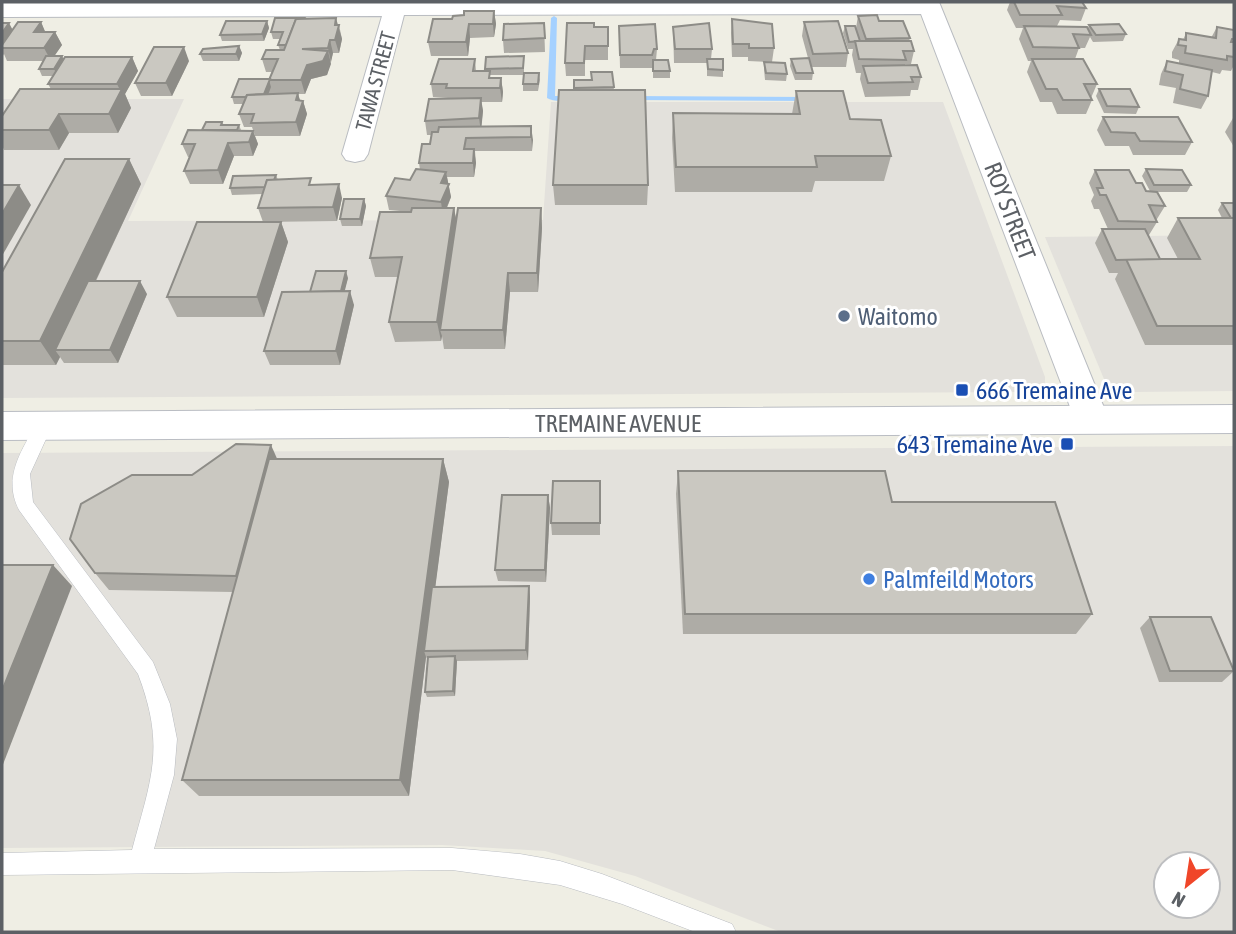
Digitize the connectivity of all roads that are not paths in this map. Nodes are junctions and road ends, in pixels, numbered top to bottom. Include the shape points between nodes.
1 (929, 4) edge
2 (395, 8) junction
3 (2, 10) edge
4 (355, 154) dead end
5 (1234, 419) edge
6 (1091, 420) junction
7 (2, 426) edge
8 (44, 426) junction
9 (141, 861) junction
10 (2, 864) edge
11 (724, 932) edge

1 - 2 street
1 - 6 street, ROY STREET
2 - 3 street
2 - 4 street, TAWA STREET
5 - 6 main road, TREMAINE AVENUE
6 - 8 main road, TREMAINE AVENUE
7 - 8 main road, TREMAINE AVENUE
8 - 9 lane via 18,482 25,505 146,669 160,704 166,739 163,775
9 - 10 lane
9 - 11 lane via 453,859 502,863 600,884

